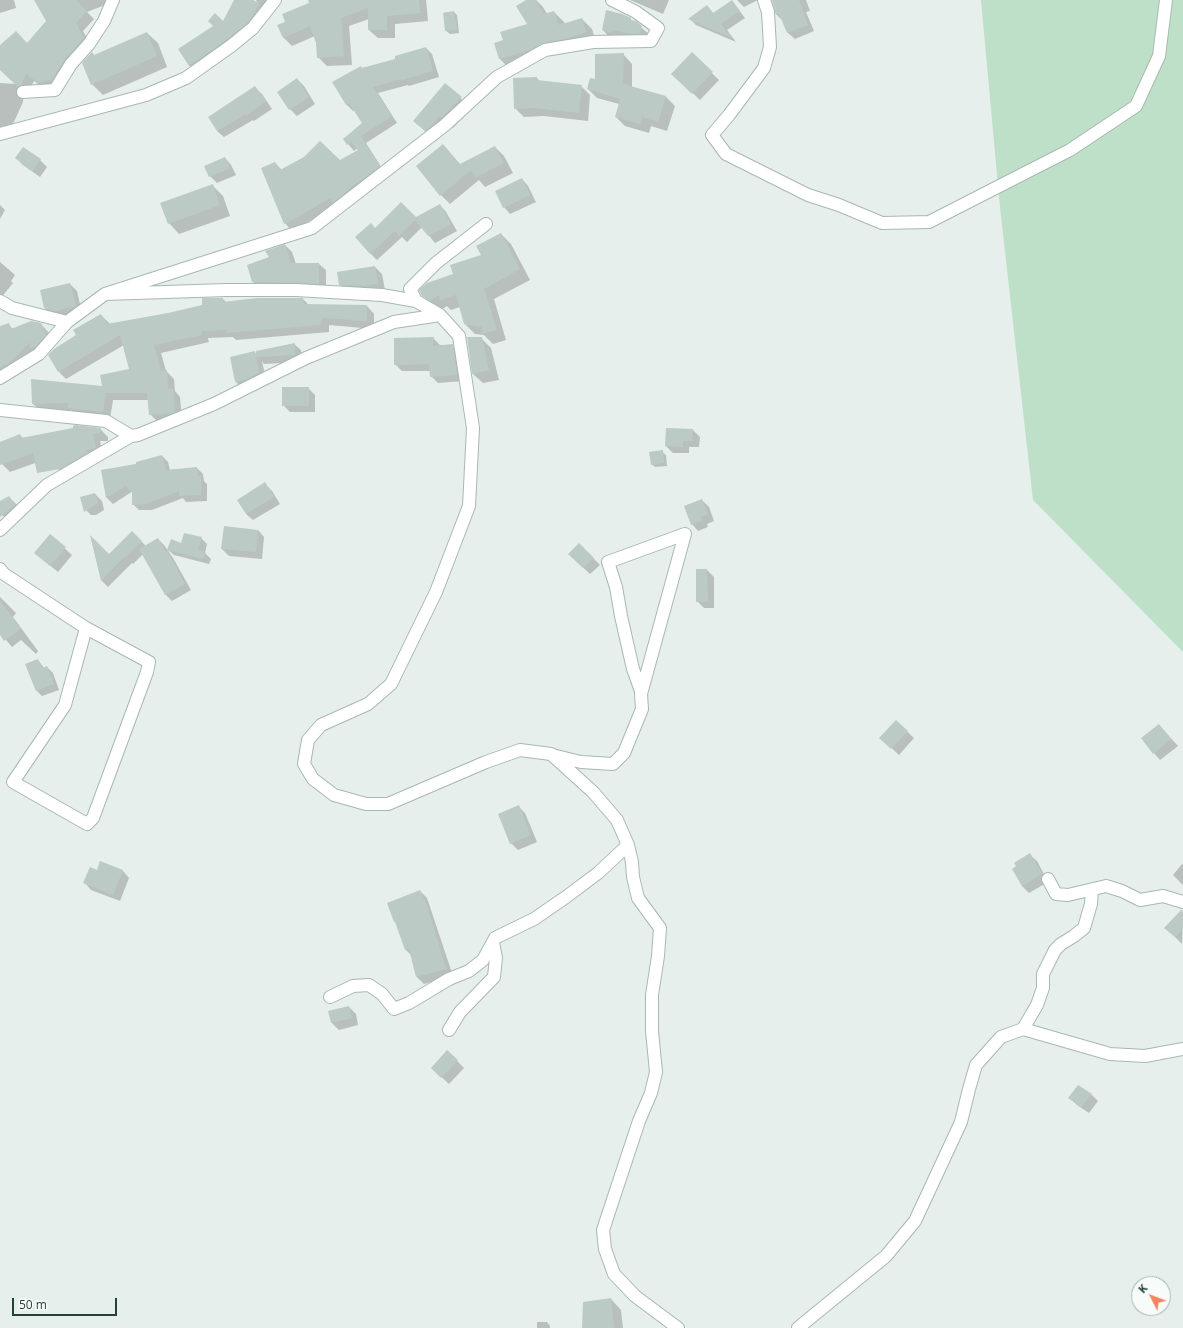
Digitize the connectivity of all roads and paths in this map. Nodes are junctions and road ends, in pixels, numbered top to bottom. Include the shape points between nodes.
1 (112, 0) edge
2 (275, 0) edge
3 (612, 0) edge
4 (764, 0) edge
5 (1166, 0) edge
6 (23, 92) dead end
7 (0, 134) edge
8 (486, 224) dead end
9 (105, 294) junction
10 (0, 301) edge
11 (416, 301) junction
12 (440, 315) junction
13 (67, 322) junction
14 (0, 378) edge
15 (0, 410) edge
16 (131, 436) junction
17 (0, 530) edge
18 (0, 569) edge
19 (86, 628) junction
20 (641, 694) junction
21 (551, 754) junction
22 (628, 845) junction
23 (1048, 879) dead end
24 (1092, 890) junction
25 (1183, 902) edge
26 (492, 942) junction
27 (330, 997) dead end
28 (1023, 1029) junction
29 (449, 1030) dead end
30 (1183, 1049) edge
31 (678, 1328) edge
32 (798, 1328) edge

1 - 6 street via 104,21 89,44 71,64 55,90
2 - 7 street via 253,28 186,78 146,95
3 - 9 street via 636,12 658,28 651,41 593,42 545,50 497,77 445,125 312,228
4 - 5 street via 768,12 770,47 764,68 712,135 726,154 808,195 839,205 882,224 929,222 1070,150 1136,106 1159,56
8 - 11 street via 436,263 410,289
9 - 11 street via 296,290 382,295
9 - 13 street
10 - 13 street via 12,308
11 - 12 street
12 - 16 street via 394,322 306,358 214,404
12 - 21 street via 459,336 473,428 469,506 436,592 391,684 368,704 322,725 308,740 304,764 313,779 334,795 366,804 388,804 520,750
13 - 14 street via 39,354
15 - 16 street via 106,421
16 - 17 street via 47,485
18 - 19 street
19 - 19 street via 65,705 13,782 87,824 93,818 149,662
20 - 20 street via 608,562 685,534
20 - 21 street via 642,709 635,728 624,753 613,764 581,762
21 - 22 street via 608,809 617,820
22 - 26 street via 598,873 566,897 534,919 495,938
22 - 31 street via 638,898 660,928 652,995 656,1072 652,1093 639,1121 603,1230 605,1249 614,1274 635,1296
23 - 24 street via 1056,894 1068,895
24 - 25 street via 1106,886 1140,900 1163,896
24 - 28 street via 1084,928 1055,950 1043,974 1043,988 1037,1005
26 - 27 street via 482,960 469,971 394,1009 382,994 369,984 353,986
26 - 29 street via 496,958 494,977 460,1012
28 - 30 street via 1110,1054 1145,1056
28 - 32 street via 1001,1037 976,1065 961,1122 915,1221 886,1256

